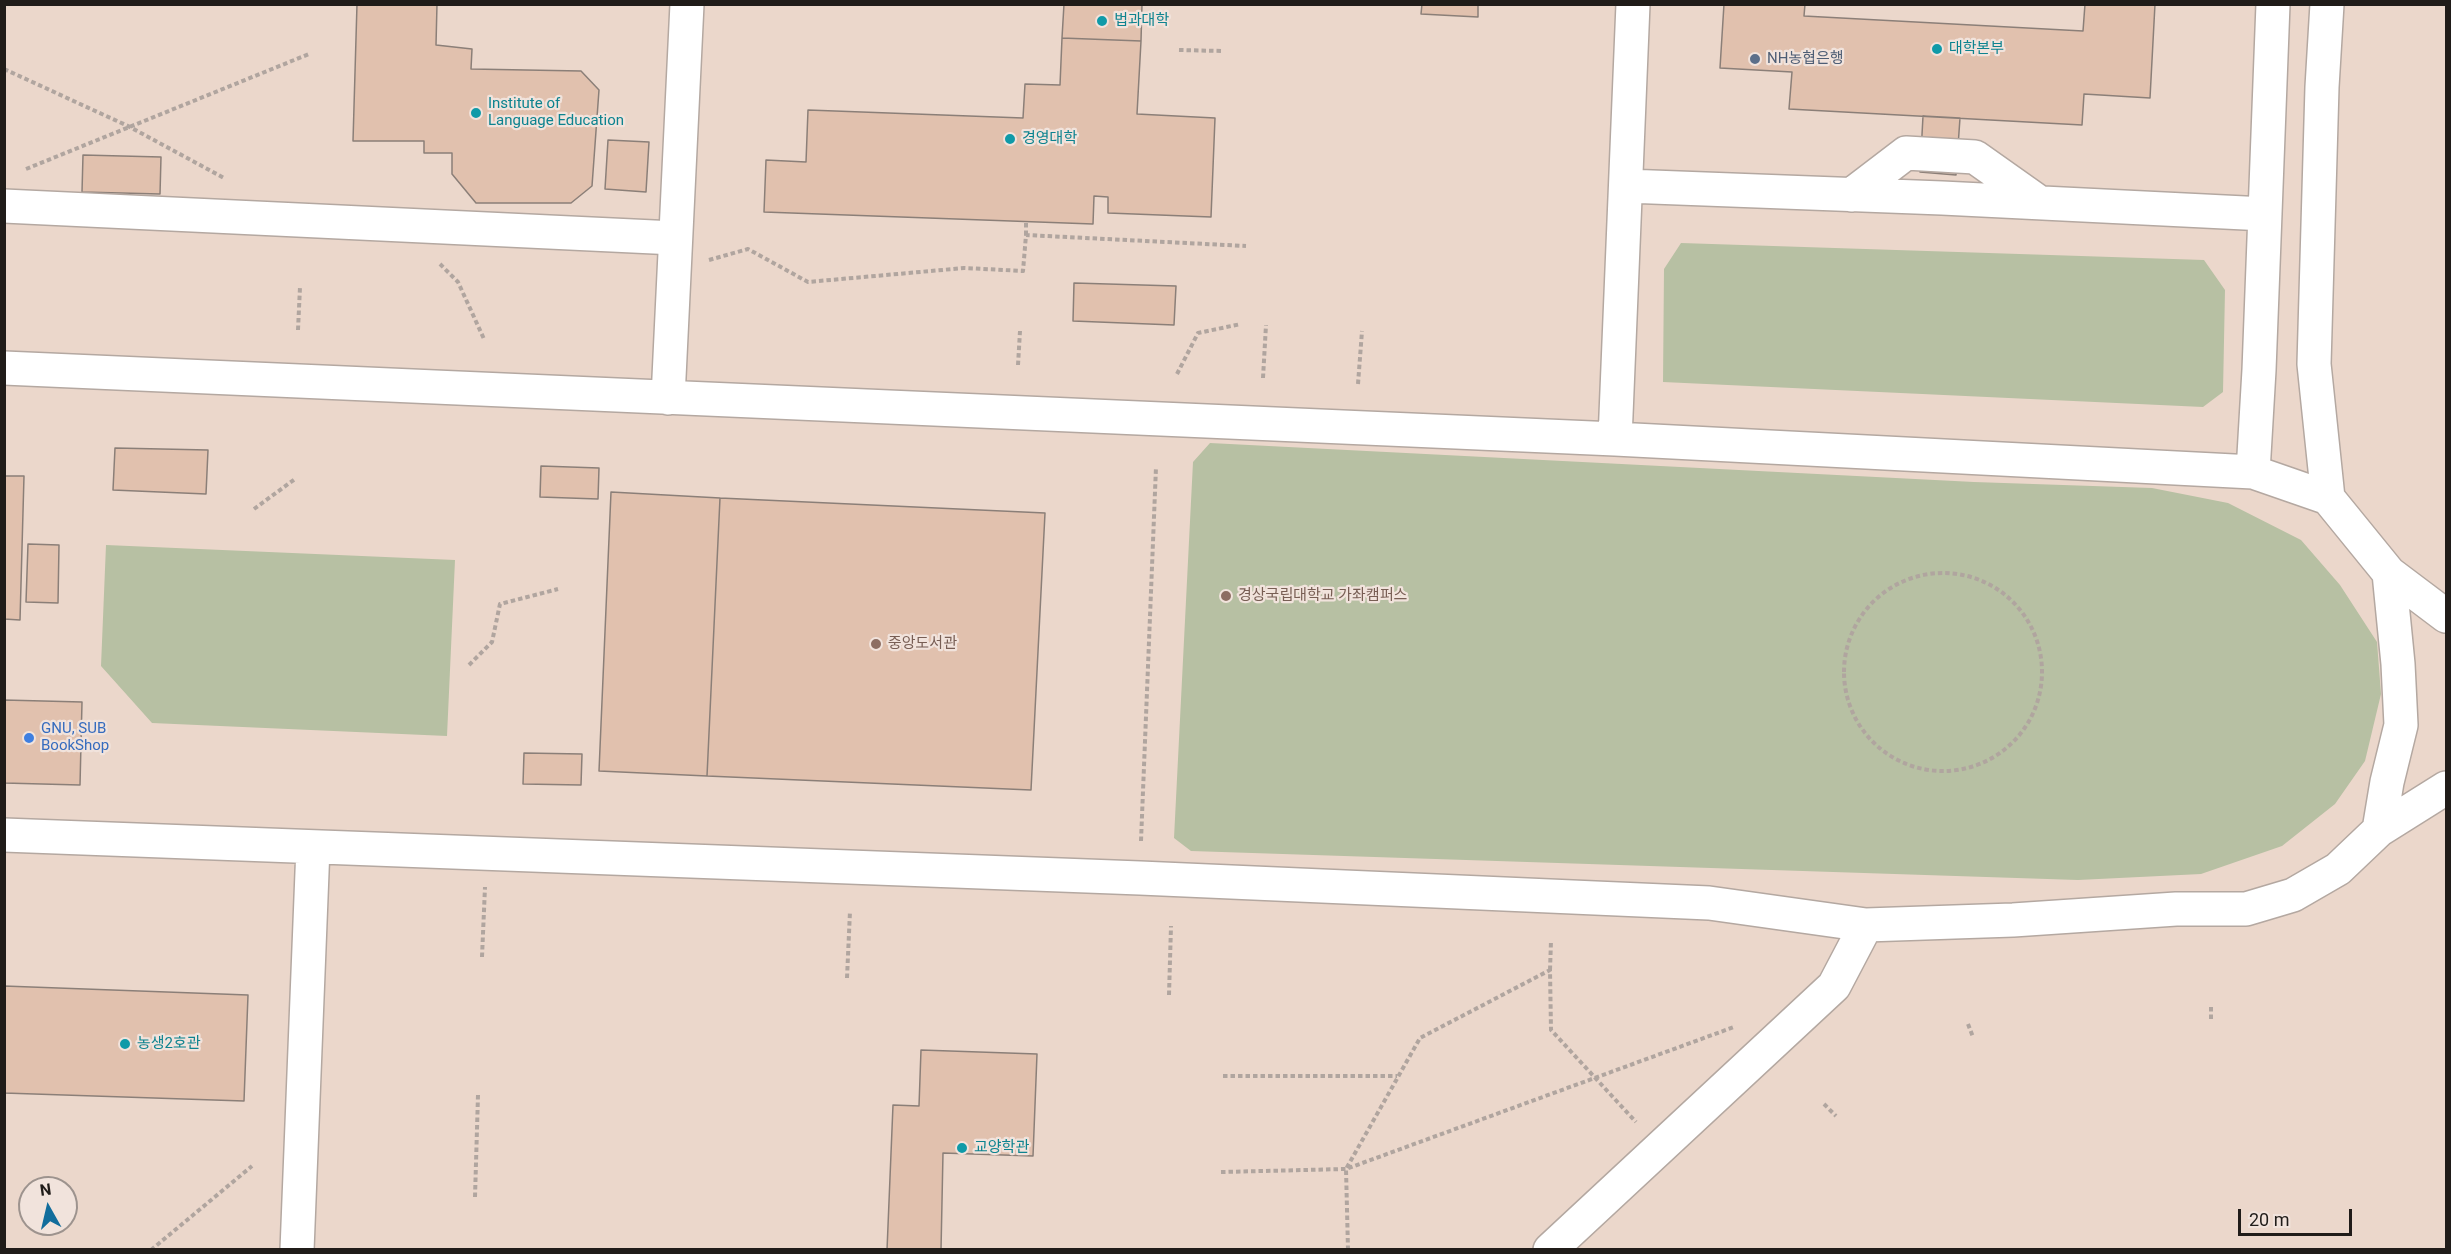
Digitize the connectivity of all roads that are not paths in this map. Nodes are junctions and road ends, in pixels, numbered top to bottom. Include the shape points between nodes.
1 (687, 4) edge
2 (1633, 4) edge
3 (2273, 4) edge
4 (2327, 4) edge
5 (1626, 186) junction
6 (1851, 195) junction
7 (2040, 203) junction
8 (4, 206) edge
9 (2265, 214) junction
10 (675, 254) junction
11 (4, 368) edge
12 (668, 398) junction
13 (1615, 439) junction
14 (2253, 472) junction
15 (2328, 498) junction
16 (2389, 573) junction
17 (2446, 616) edge
18 (2446, 788) edge
19 (2379, 830) junction
20 (4, 835) edge
21 (313, 847) junction
22 (1866, 925) junction
23 (297, 1250) edge
24 (1550, 1250) edge

1 - 10 street
2 - 5 street
3 - 9 street
4 - 15 street via 2314,364
5 - 6 street
5 - 13 street
6 - 7 street
6 - 7 street via 1906,153 1975,157
7 - 9 street
8 - 10 street via 400,226
9 - 14 street
10 - 12 street
11 - 12 street
12 - 13 street
13 - 14 street
14 - 15 street
15 - 16 street
16 - 17 street
16 - 19 street via 2401,725
18 - 19 street
19 - 22 street via 2338,869 2293,895 2246,909
20 - 21 street
21 - 22 street via 1709,903
21 - 23 street
22 - 24 street via 1834,986

